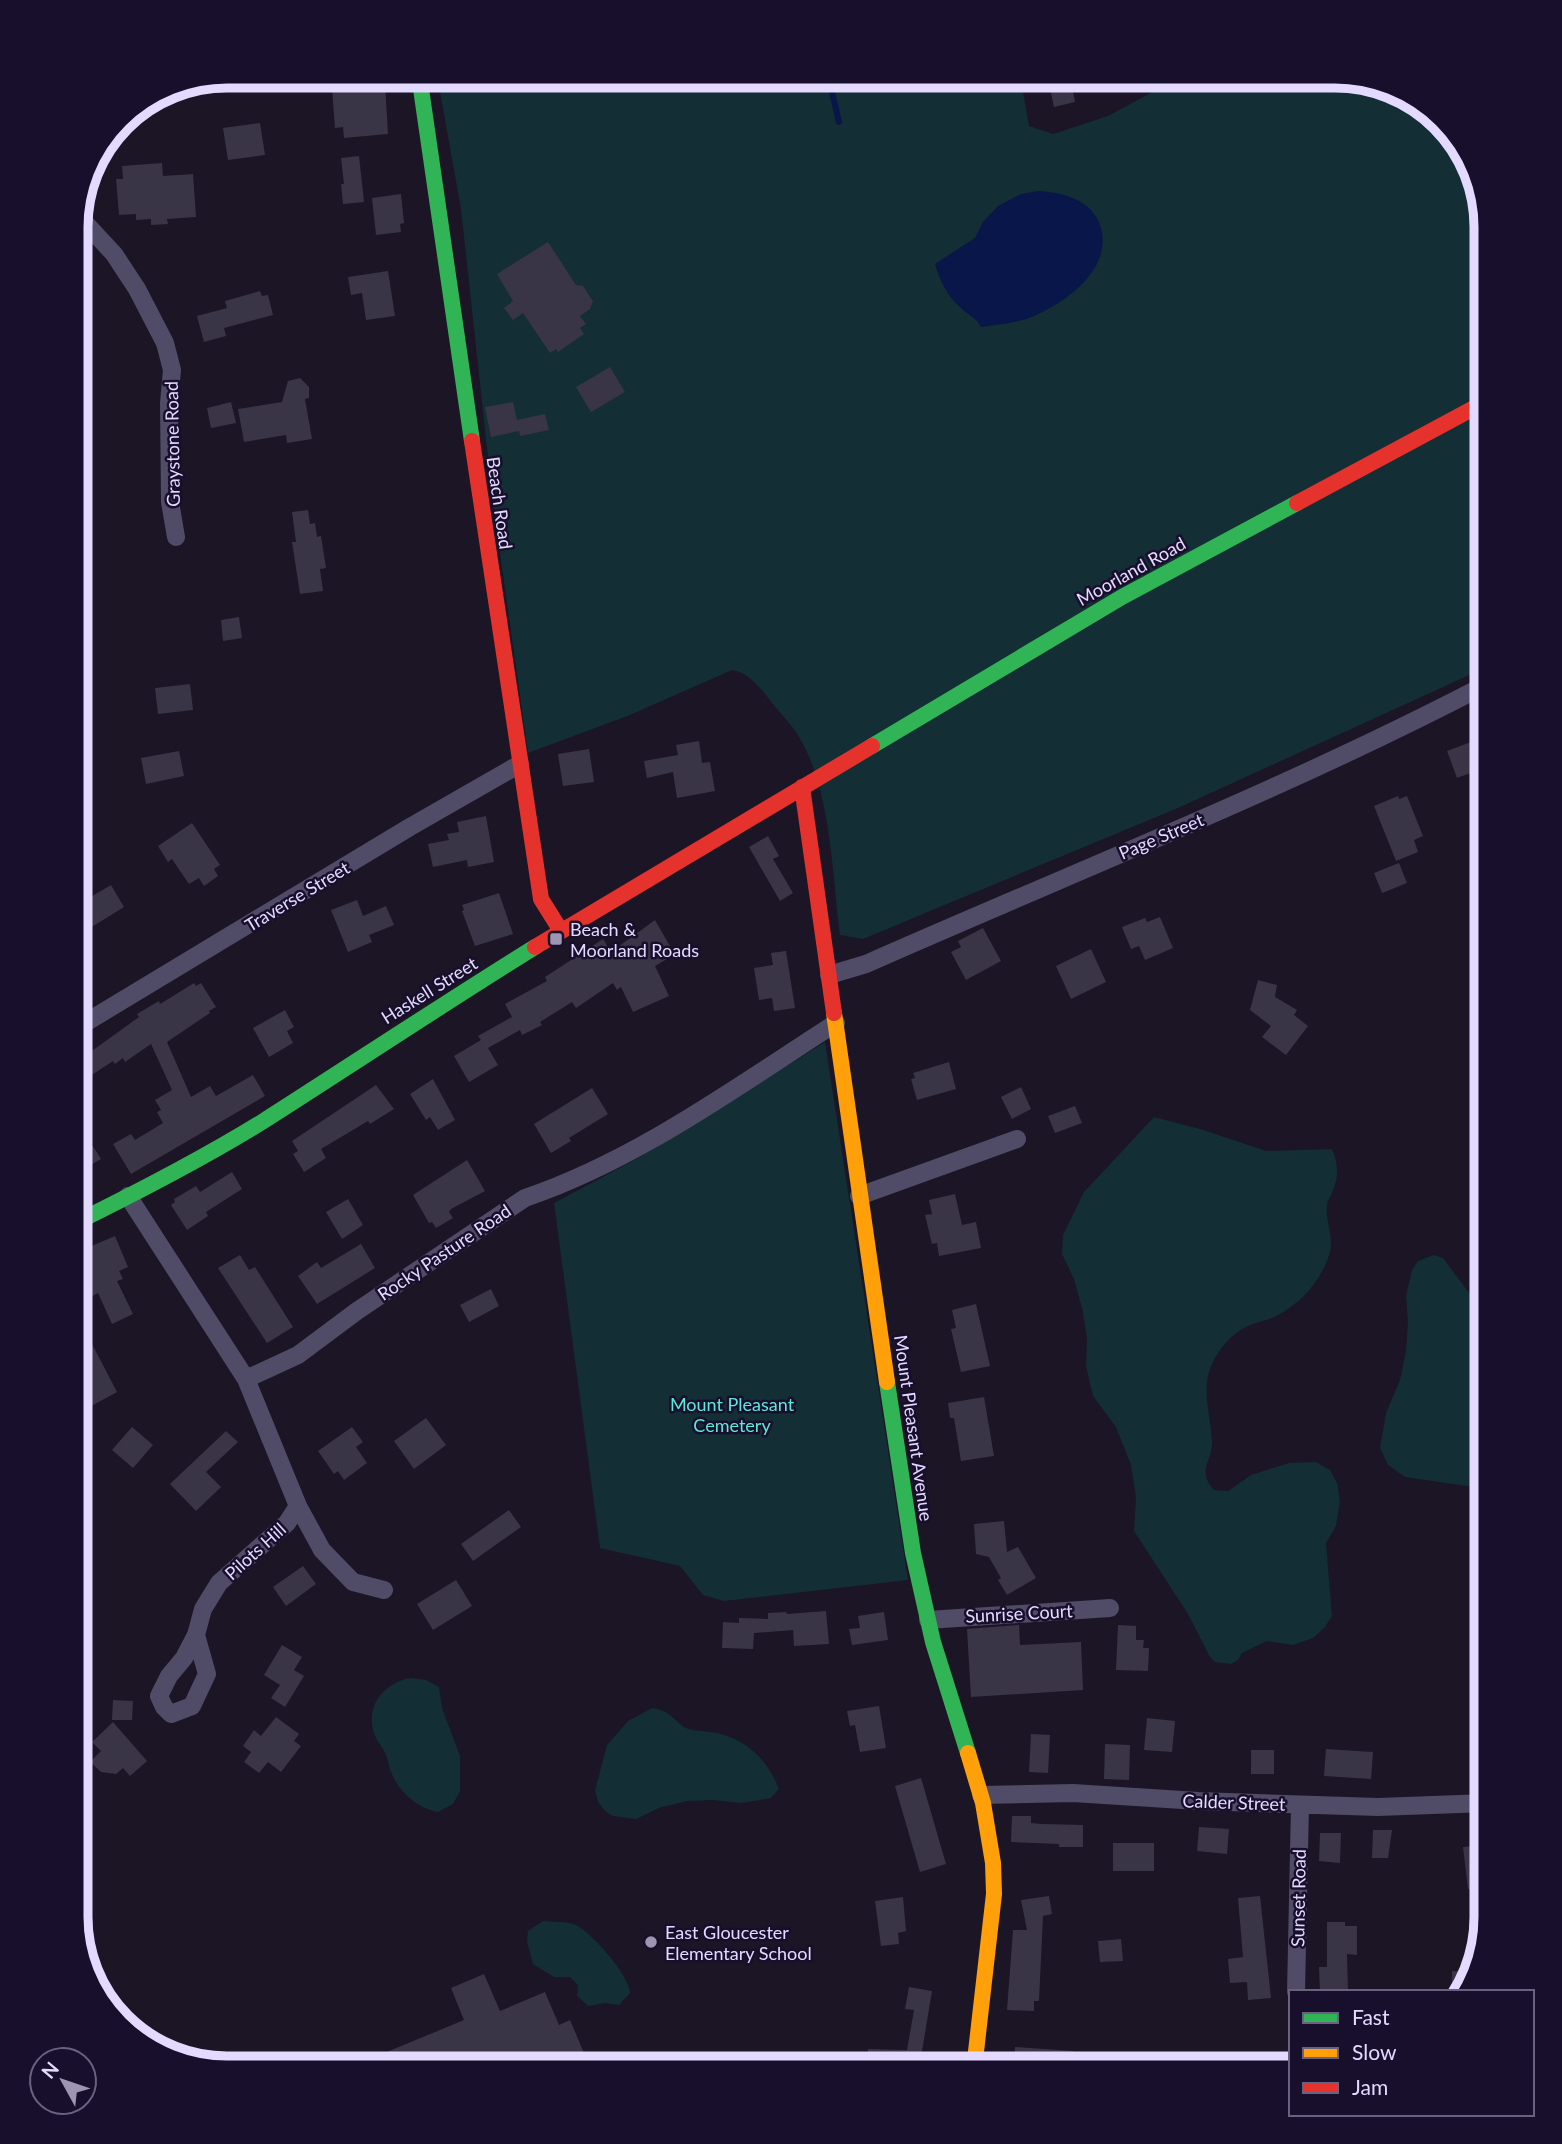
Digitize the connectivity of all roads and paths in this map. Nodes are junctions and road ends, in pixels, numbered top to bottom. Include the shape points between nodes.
1 (421, 88) edge
2 (88, 226) edge
3 (1474, 408) edge
4 (176, 537) dead end
5 (1474, 691) edge
6 (520, 764) junction
7 (802, 787) junction
8 (561, 931) junction
9 (829, 975) junction
10 (88, 1022) edge
11 (836, 1023) junction
12 (1017, 1139) dead end
13 (128, 1196) junction
14 (859, 1196) junction
15 (88, 1216) edge
16 (246, 1379) junction
17 (298, 1506) junction
18 (384, 1590) dead end
19 (1110, 1608) dead end
20 (928, 1620) junction
21 (196, 1635) dead end
22 (981, 1795) junction
23 (1474, 1803) edge
24 (1300, 1805) junction
25 (1296, 1990) edge
26 (975, 2056) edge

1 - 6 street, Beach Road
2 - 4 street, Graystone Road via 137,289 172,370 170,502
3 - 7 street, Moorland Road via 1122,597
5 - 9 street, Page Street via 1240,802 866,964
6 - 8 street, Beach Road via 541,899
6 - 10 street, Traverse Street
7 - 8 street, Haskell Street
7 - 9 street, Mount Pleasant Avenue
8 - 13 street, Haskell Street via 260,1123
9 - 11 street, Mount Pleasant Avenue
11 - 14 street, Mount Pleasant Avenue
11 - 16 street, Rocky Pasture Road via 635,1150 525,1198 298,1355
12 - 14 street
13 - 15 street, Haskell Street
13 - 16 street
14 - 20 street, Mount Pleasant Avenue via 913,1553
16 - 17 street, Pilots Hill
17 - 18 street, Pilots Hill via 322,1550 353,1582
17 - 21 street, Pilots Hill via 287,1523 219,1583 203,1609
19 - 20 street, Sunrise Court
20 - 22 street, Mount Pleasant Avenue
22 - 24 street, Calder Street via 1073,1793
22 - 26 street, Mount Pleasant Avenue via 994,1894
23 - 24 street, Calder Street
24 - 25 street, Sunset Road

